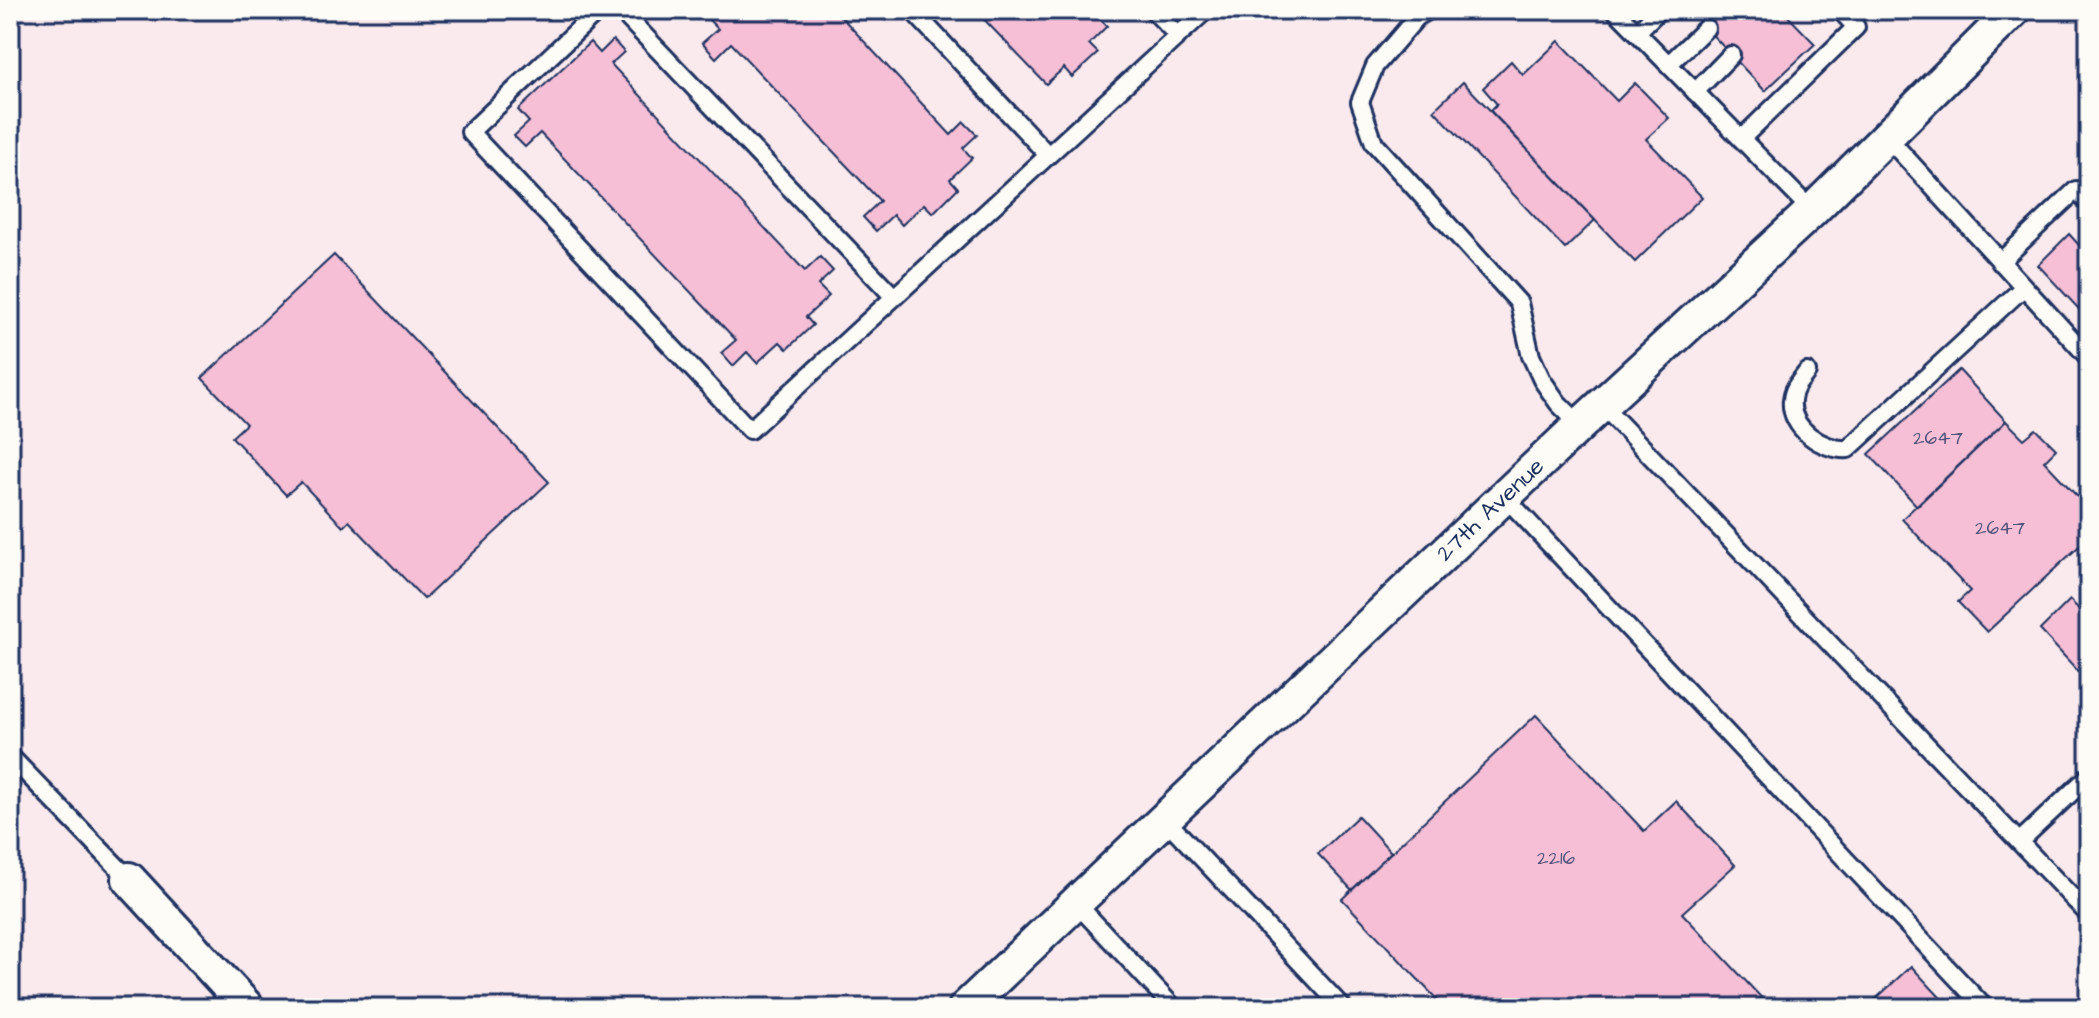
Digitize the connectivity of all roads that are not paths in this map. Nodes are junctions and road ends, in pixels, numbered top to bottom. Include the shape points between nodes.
1 (599, 10) edge
2 (620, 10) edge
3 (912, 10) edge
4 (1153, 10) edge
5 (1206, 10) edge
6 (1615, 10) edge
7 (1659, 10) edge
8 (1840, 10) edge
9 (2014, 10) edge
10 (1417, 12) edge
11 (1706, 28) dead end
12 (1637, 32) junction
13 (1178, 36) junction
14 (1731, 55) dead end
15 (1668, 65) junction
16 (1695, 92) junction
17 (1886, 136) junction
18 (1741, 139) junction
19 (1048, 155) junction
20 (2089, 204) edge
21 (1812, 211) junction
22 (2000, 262) junction
23 (2024, 287) junction
24 (894, 297) junction
25 (2089, 358) edge
26 (1807, 372) dead end
27 (1591, 415) junction
28 (1505, 497) junction
29 (10, 756) edge
30 (2089, 776) edge
31 (1165, 819) junction
32 (2019, 842) junction
33 (129, 879) joint
34 (1076, 903) junction
35 (2089, 915) edge
36 (248, 1008) edge
37 (965, 1008) edge
38 (1174, 1008) edge
39 (1343, 1008) edge
40 (1985, 1008) edge

1 - 24 lane via 470,132 750,430
2 - 24 lane
3 - 19 lane
4 - 13 lane
5 - 13 lane
6 - 12 lane
7 - 12 lane
8 - 18 lane via 1856,27
9 - 17 street, 27th Avenue
10 - 27 lane via 1375,66 1360,102 1374,143 1519,303 1531,356 1558,403
11 - 15 lane
12 - 15 lane
13 - 19 lane
14 - 16 lane
15 - 16 lane
16 - 18 lane
17 - 21 street, 27th Avenue
17 - 22 lane
18 - 21 lane
19 - 24 lane
20 - 22 lane via 2076,190
21 - 27 street, 27th Avenue
22 - 23 lane
23 - 25 lane
23 - 26 lane via 1848,449 1820,444 1795,418 1794,389
27 - 28 street, 27th Avenue
27 - 32 lane
28 - 31 street, 27th Avenue
28 - 40 lane
29 - 33 lane
30 - 32 lane
31 - 34 street, 27th Avenue
31 - 39 lane
32 - 35 lane
33 - 36 street
34 - 37 street, 27th Avenue
34 - 38 lane

